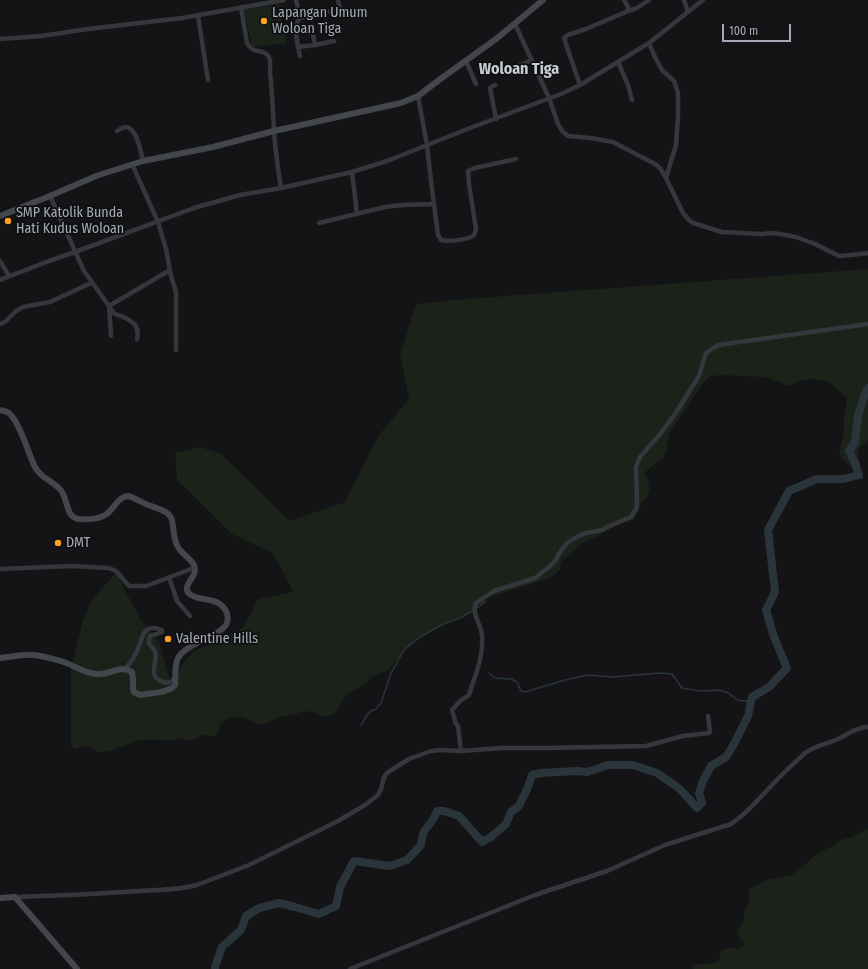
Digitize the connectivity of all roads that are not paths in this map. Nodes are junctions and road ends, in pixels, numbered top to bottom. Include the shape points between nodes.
1 (284, 0) edge
2 (296, 0) edge
3 (338, 0) edge
4 (544, 0) edge
5 (624, 0) edge
6 (649, 0) edge
7 (684, 0) edge
8 (703, 0) edge
9 (241, 8) junction
10 (628, 12) junction
11 (688, 12) junction
12 (198, 16) junction
13 (300, 18) junction
14 (515, 24) junction
15 (312, 34) dead end
16 (0, 40) edge
17 (334, 41) dead end
18 (649, 43) junction
19 (315, 45) junction
20 (298, 47) junction
21 (300, 56) dead end
22 (532, 60) junction
23 (466, 61) junction
24 (618, 62) junction
25 (502, 73) dead end
26 (208, 80) dead end
27 (476, 84) dead end
28 (495, 84) dead end
29 (580, 85) junction
30 (418, 96) junction
31 (549, 98) junction
32 (632, 100) dead end
33 (496, 119) junction
34 (117, 131) dead end
35 (274, 131) junction
36 (427, 145) junction
37 (516, 159) dead end
38 (143, 161) junction
39 (132, 164) junction
40 (352, 172) junction
41 (666, 178) junction
42 (282, 188) junction
43 (50, 196) junction
44 (434, 204) junction
45 (357, 214) junction
46 (0, 216) edge
47 (158, 222) junction
48 (319, 222) dead end
49 (75, 252) junction
50 (868, 253) edge
51 (0, 261) edge
52 (170, 270) junction
53 (8, 276) junction
54 (0, 280) edge
55 (91, 283) junction
56 (109, 306) junction
57 (0, 324) edge
58 (868, 324) edge
59 (111, 336) dead end
60 (138, 339) dead end
61 (176, 350) dead end
62 (0, 410) edge
63 (194, 568) junction
64 (0, 569) edge
65 (169, 577) junction
66 (190, 616) dead end
67 (0, 658) edge
68 (125, 669) junction
69 (175, 677) junction
70 (708, 716) dead end
71 (868, 727) edge
72 (461, 751) junction
73 (15, 897) junction
74 (0, 898) edge
75 (77, 969) edge
76 (350, 969) edge

1 - 9 street
2 - 13 street
3 - 13 street via 340,9
4 - 14 street
5 - 10 street
6 - 10 street
7 - 11 street
8 - 11 street
9 - 12 street
9 - 35 street via 248,47 269,57
10 - 29 street via 564,38
11 - 18 street
12 - 16 street
12 - 26 street
13 - 20 street via 296,25
14 - 22 street
14 - 23 street
15 - 19 street
17 - 19 street
18 - 24 street
18 - 41 street via 662,70 674,81 678,93 676,146
19 - 20 street
20 - 21 street
22 - 25 street
22 - 31 street
23 - 27 street
23 - 30 street
24 - 29 street
24 - 32 street
28 - 33 street via 490,88
29 - 31 street
30 - 35 street via 401,103
30 - 36 street
31 - 33 street
31 - 41 street via 562,132 568,136 613,142 656,164
33 - 36 street
34 - 38 street via 131,128 135,133
35 - 38 street
35 - 42 street
36 - 40 street via 387,162
36 - 44 street
37 - 44 street via 468,171 476,229 472,237 441,240
38 - 39 street
39 - 43 street
39 - 47 street
40 - 42 street
40 - 45 street
41 - 50 street via 683,213 693,223 727,232 771,233 796,237 839,256
42 - 47 street via 211,202
43 - 46 street
43 - 49 street
44 - 45 street via 391,206
45 - 48 street
47 - 49 street
47 - 52 street
49 - 53 street
49 - 55 street
51 - 53 street
52 - 56 street
52 - 61 street via 176,292
53 - 54 street
55 - 56 street
55 - 57 street via 50,302 23,307
56 - 59 street
56 - 60 street via 114,313 133,323
58 - 72 street via 718,345 706,353 699,376 675,414 640,457 636,467 637,504 632,515 602,530 584,533 573,539 562,549 555,561 535,578 494,591 474,606 482,635 482,654 469,695 452,710 458,725
62 - 63 street via 13,418 37,470 62,492 74,517 84,519 102,516 122,497 132,497 169,514 178,547
63 - 65 street
63 - 69 street via 187,586 188,592 218,602 227,614 227,621 224,628 179,656
64 - 65 street via 71,566 109,568 116,571 129,586 146,586
65 - 66 street via 177,601
67 - 68 street via 34,655 61,661 94,674
68 - 69 street via 132,672 133,690 140,694 171,689 175,685
68 - 69 street via 136,654 144,632 158,629 162,632 150,636 148,642 156,653 155,676 168,683
70 - 72 street via 709,733 683,736 646,746
71 - 76 street via 805,753 731,824 665,845 606,871 535,895
72 - 73 street via 431,751 410,759 388,772 378,795 338,821 261,859 197,885 132,892
73 - 74 street
73 - 75 street

